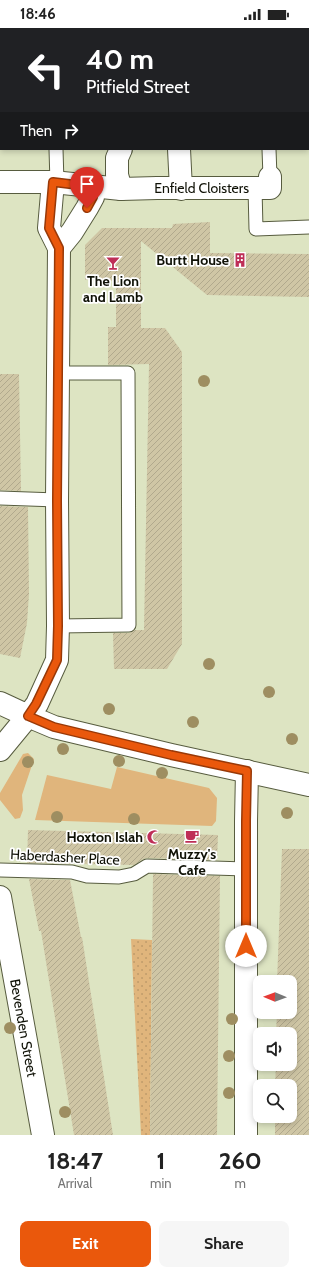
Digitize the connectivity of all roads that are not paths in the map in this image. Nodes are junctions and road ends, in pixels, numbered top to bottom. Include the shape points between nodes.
1 (56, 150) edge
2 (121, 150) edge
3 (179, 150) edge
4 (270, 150) edge
5 (0, 182) edge
6 (55, 183) junction
7 (263, 183) junction
8 (94, 187) junction
9 (181, 188) junction
10 (121, 189) junction
11 (309, 227) edge
12 (59, 248) junction
13 (58, 373) junction
14 (0, 498) edge
15 (57, 500) junction
16 (58, 626) junction
17 (0, 703) edge
18 (28, 716) junction
19 (0, 750) edge
20 (247, 771) junction
21 (309, 785) edge
22 (246, 869) junction
23 (0, 870) edge
24 (0, 897) edge
25 (43, 1135) edge
26 (246, 1135) edge

1 - 6 lane
2 - 10 street via 117,158 117,175
3 - 9 street
4 - 7 lane
5 - 6 street, Enfield Cloisters
6 - 8 street, Enfield Cloisters
6 - 12 street via 49,228
7 - 9 street, Enfield Cloisters
7 - 11 lane via 256,229
8 - 10 street, Enfield Cloisters
8 - 12 street via 93,197 87,208
9 - 10 street, Enfield Cloisters
12 - 13 street
13 - 15 street
13 - 16 lane via 128,373 129,625
14 - 15 lane
15 - 16 street
16 - 18 street via 57,660
17 - 18 street
18 - 19 street
18 - 20 street via 54,727
20 - 21 street
20 - 22 street
22 - 23 lane, Haberdasher Place via 147,866 134,874 119,877 87,876 72,872
22 - 26 street
24 - 25 street, Bevenden Street

